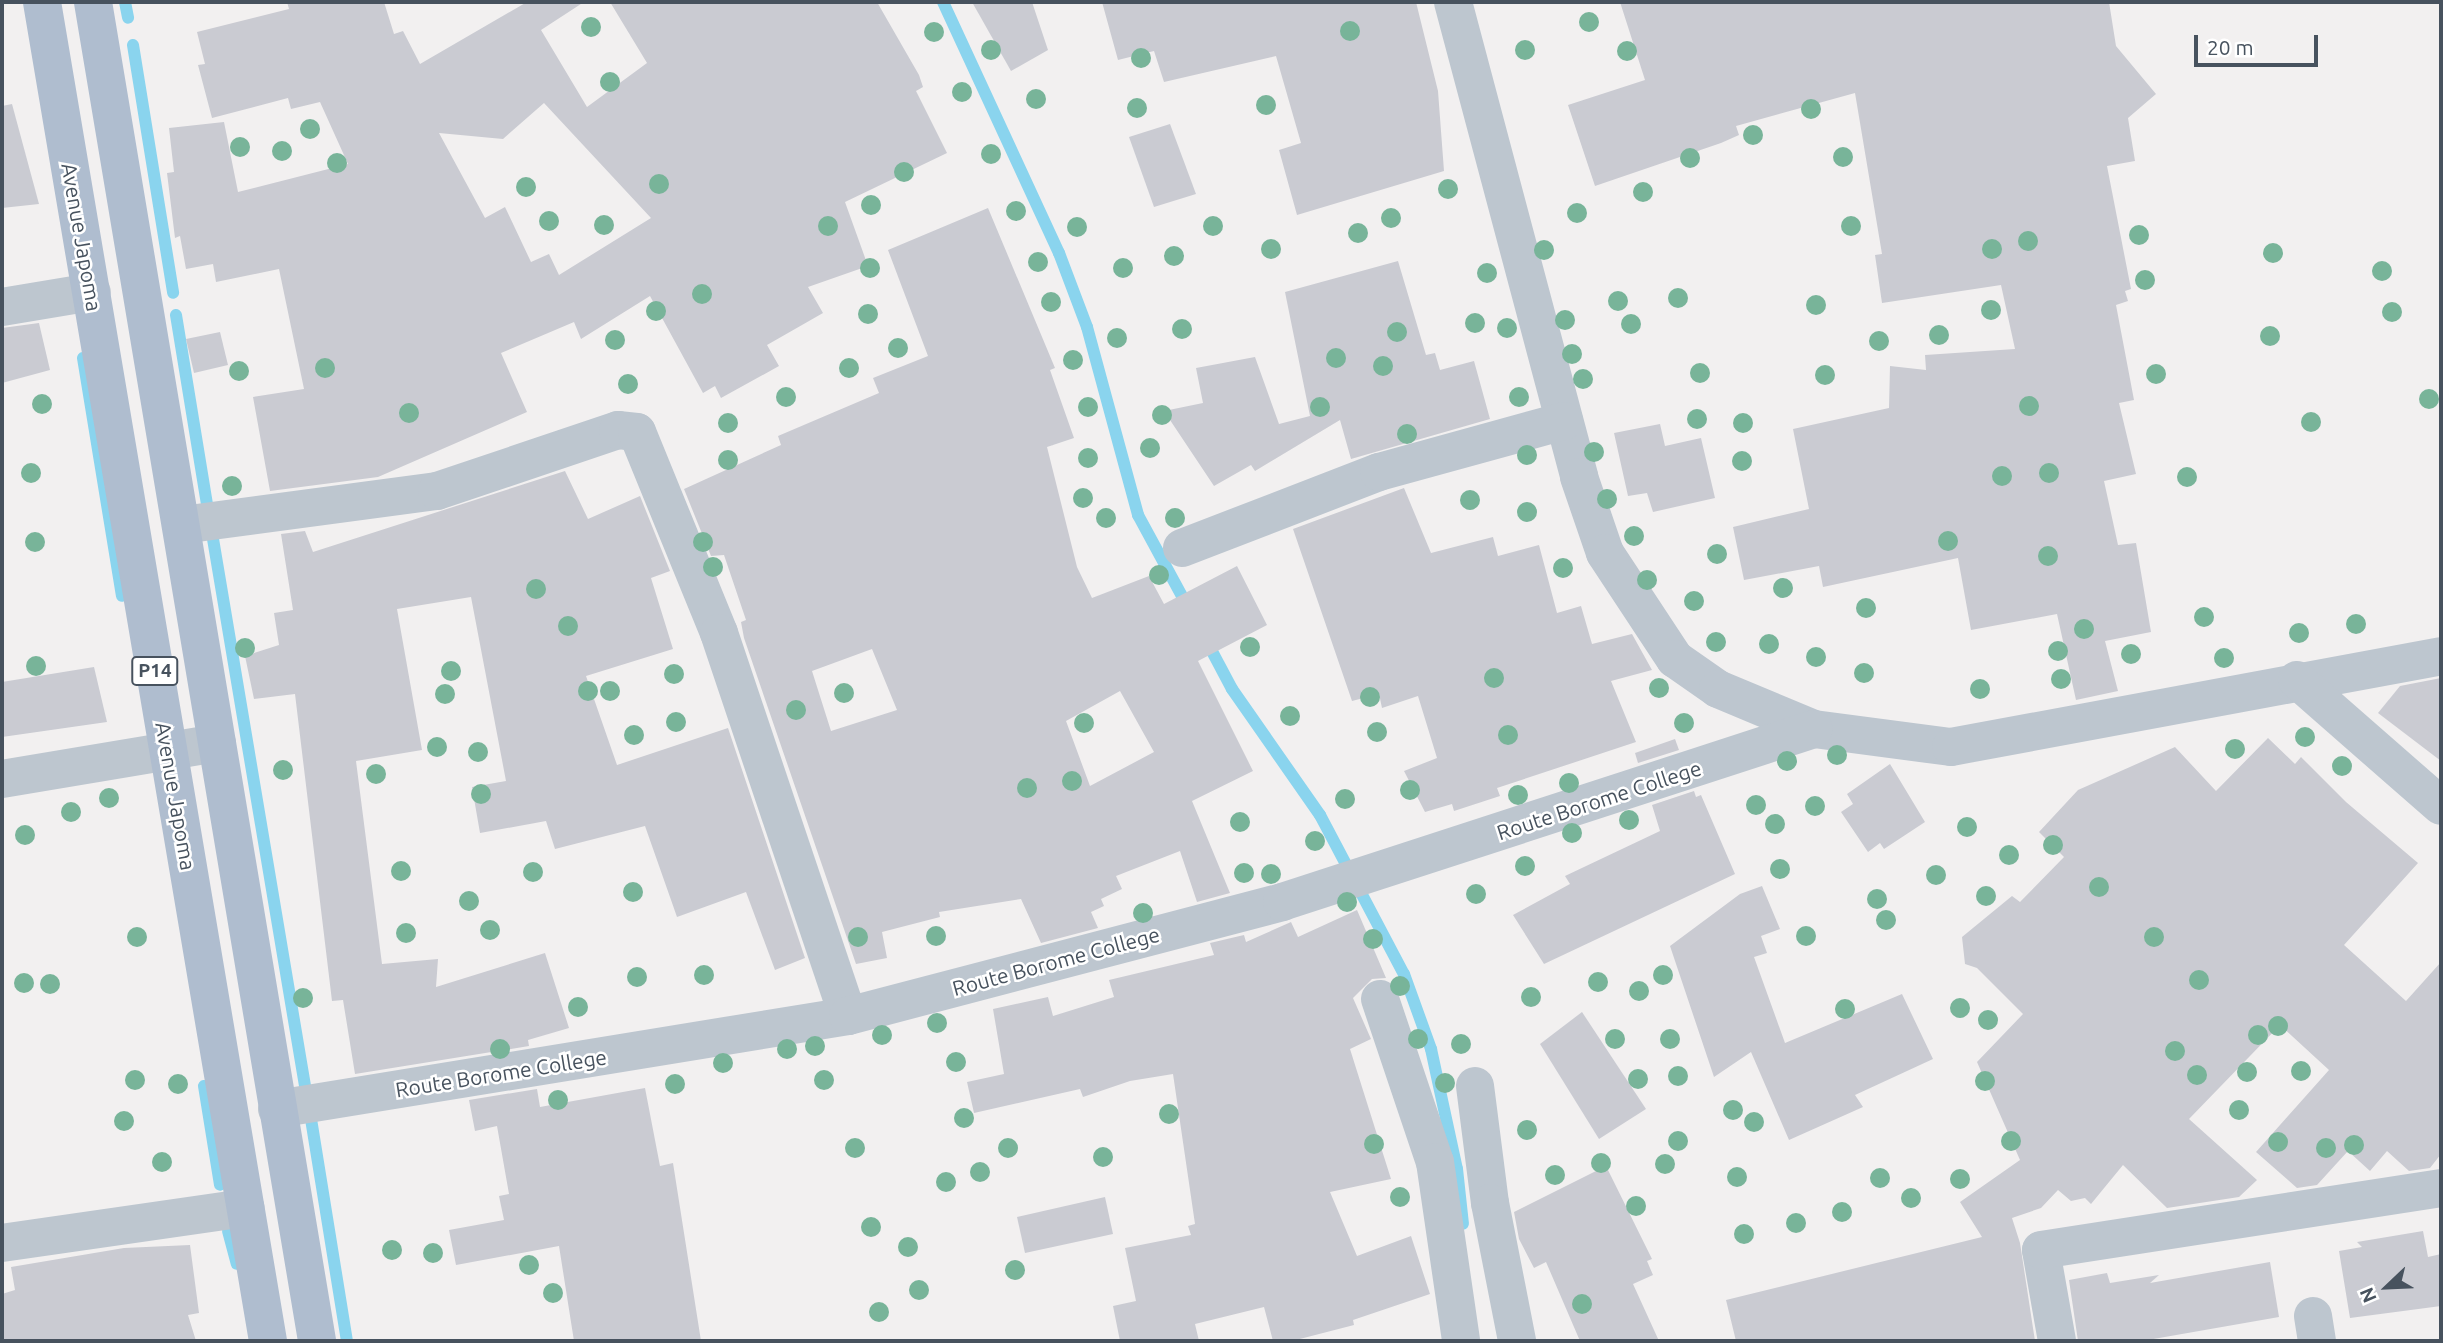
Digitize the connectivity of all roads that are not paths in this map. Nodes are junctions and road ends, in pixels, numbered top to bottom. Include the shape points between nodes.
1 (42, 2) edge
2 (93, 2) edge
3 (1453, 2) edge
4 (92, 292) junction
5 (2, 307) edge
6 (1564, 421) junction
7 (182, 525) junction
8 (1182, 548) dead end
9 (2441, 656) edge
10 (2297, 680) junction
11 (1814, 729) junction
12 (217, 743) junction
13 (168, 752) junction
14 (2, 779) edge
15 (2441, 806) edge
16 (1380, 999) dead end
17 (848, 1016) junction
18 (1475, 1086) dead end
19 (277, 1109) junction
20 (2441, 1188) edge
21 (245, 1208) junction
22 (2, 1243) edge
23 (268, 1341) edge
24 (317, 1341) edge
25 (1461, 1341) edge
26 (1517, 1341) edge
27 (2057, 1341) edge

1 - 4 main road, Avenue Japoma / P14
2 - 7 main road, P14
3 - 6 street
4 - 5 street
4 - 13 main road, Avenue Japoma / P14
6 - 8 street via 1379,472
6 - 11 street via 1605,554 1675,659 1718,690
7 - 12 main road, P14
7 - 17 street via 437,491 618,430 637,432 719,633
9 - 10 street
10 - 11 street via 1951,747
10 - 15 street
11 - 17 street, Route Borome College via 1282,902
12 - 13 street
12 - 19 main road, P14
13 - 14 street
13 - 21 main road, Avenue Japoma / P14
16 - 25 street via 1435,1162
17 - 19 street, Route Borome College
18 - 26 street via 1490,1203
19 - 24 main road, P14
20 - 27 street via 2041,1250
21 - 22 street
21 - 23 main road, Avenue Japoma / P14

